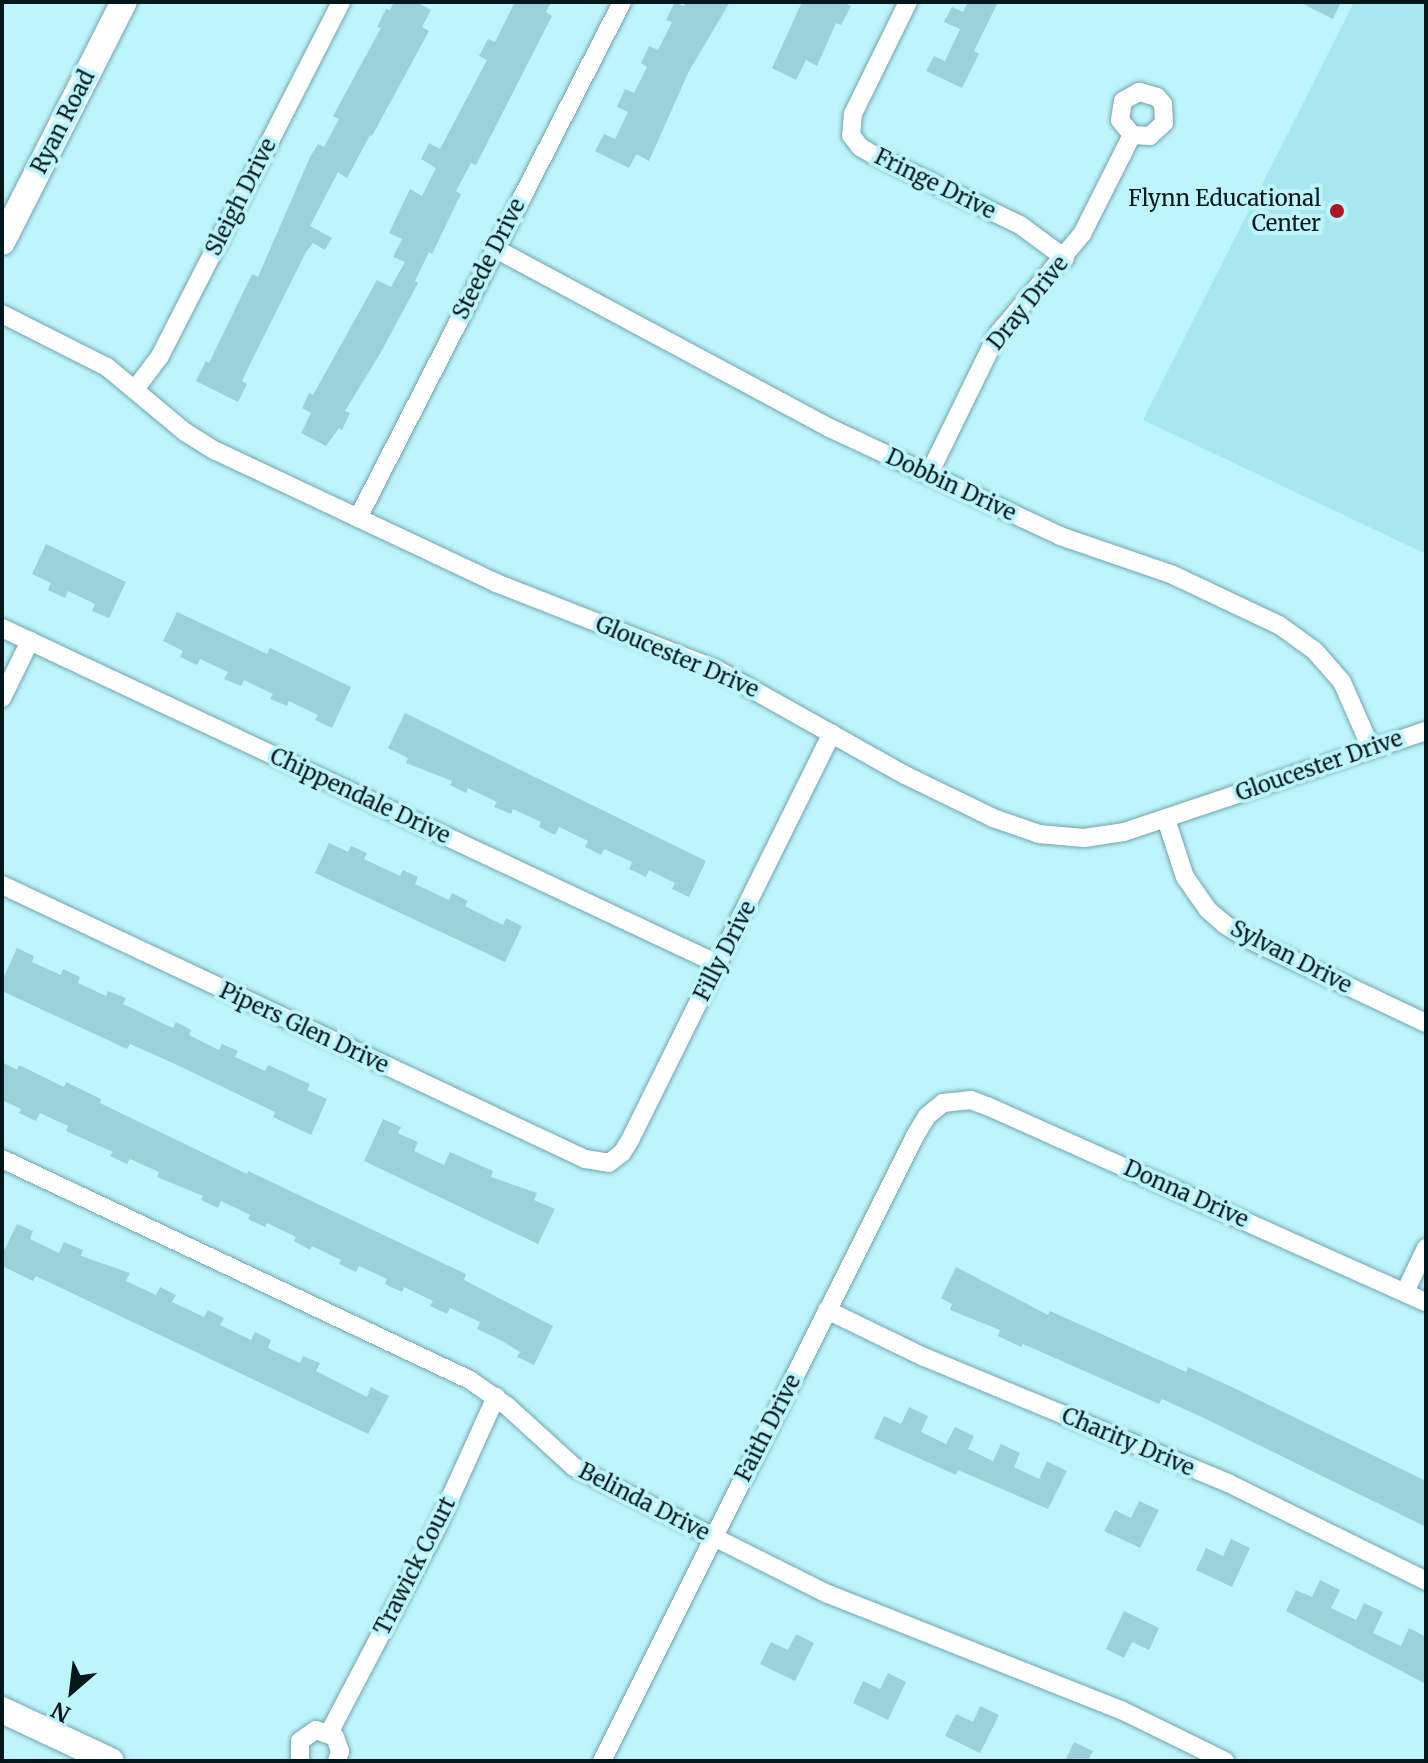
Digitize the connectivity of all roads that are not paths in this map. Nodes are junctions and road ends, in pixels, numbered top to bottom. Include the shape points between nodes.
1 (124, 2) edge
2 (341, 2) edge
3 (622, 2) edge
4 (908, 2) edge
5 (1132, 135) dead end
6 (2, 242) edge
7 (494, 248) junction
8 (1065, 258) junction
9 (2, 314) edge
10 (136, 388) junction
11 (929, 474) junction
12 (358, 518) junction
13 (2, 628) edge
14 (30, 641) junction
15 (2, 698) edge
16 (1426, 731) edge
17 (832, 733) junction
18 (1371, 748) junction
19 (1166, 819) junction
20 (2, 885) edge
21 (718, 964) junction
22 (1426, 1023) edge
23 (943, 1103) joint
24 (2, 1159) edge
25 (609, 1163) joint
26 (1426, 1248) edge
27 (1405, 1292) junction
28 (1426, 1302) edge
29 (827, 1310) junction
30 (496, 1397) junction
31 (713, 1537) junction
32 (1426, 1581) edge
33 (2, 1710) edge
34 (329, 1733) junction
35 (111, 1761) edge
36 (300, 1761) edge
37 (337, 1761) edge
38 (602, 1761) edge
39 (1225, 1761) edge

1 - 6 main road, Ryan Road
2 - 10 street, Sleigh Drive via 160,356
3 - 7 street, Steede Drive
4 - 8 street, Fringe Drive via 853,114 851,135 872,154 1020,225
5 - 8 street, Dray Drive via 1093,216
7 - 11 street, Dobbin Drive via 832,429
7 - 12 street, Steede Drive
8 - 11 street, Dray Drive via 997,335
9 - 10 street, Gloucester Drive
10 - 12 street, Gloucester Drive via 201,443
11 - 18 street, Dobbin Drive via 1078,544 1173,575 1300,637 1342,682
12 - 17 street, Gloucester Drive via 496,583 716,669
13 - 14 street, Chippendale Drive
14 - 15 street
14 - 21 street, Chippendale Drive
16 - 18 street, Gloucester Drive
17 - 19 street, Gloucester Drive via 1015,828 1084,838
17 - 21 street, Filly Drive
18 - 19 street, Gloucester Drive
19 - 22 street, Sylvan Drive via 1185,877 1224,924
20 - 25 street, Pipers Glen Drive via 585,1159
21 - 25 street, Filly Drive via 630,1140
23 - 27 street, Donna Drive via 971,1100 987,1106
23 - 29 street, Faith Drive via 915,1136
24 - 30 street, Belinda Drive via 470,1380
26 - 27 street
27 - 28 street, Donna Drive
29 - 31 street, Faith Drive
29 - 32 street, Charity Drive via 938,1363 1228,1483
30 - 31 street, Belinda Drive via 574,1467
30 - 34 street, Trawick Court via 437,1527
31 - 38 street, Faith Drive
31 - 39 street, Belinda Drive via 850,1605 1107,1704
33 - 35 main road
34 - 36 street via 316,1730 304,1736 298,1748
34 - 37 street via 339,1744

